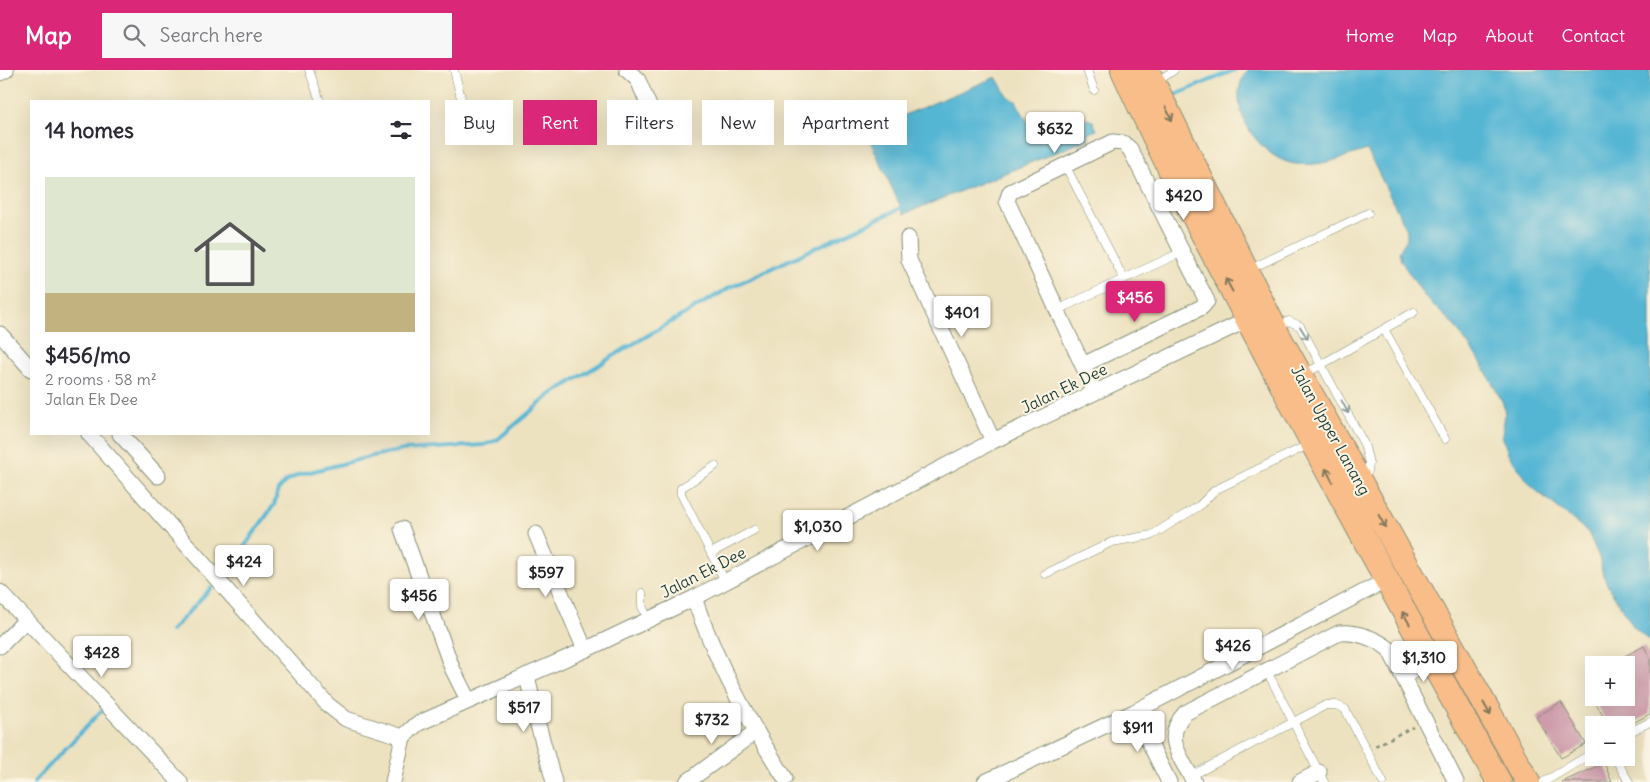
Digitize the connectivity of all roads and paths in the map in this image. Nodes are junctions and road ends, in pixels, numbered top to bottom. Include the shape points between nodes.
1 (6, 70) edge
2 (309, 70) edge
3 (454, 70) edge
4 (627, 70) edge
5 (1086, 70) edge
6 (1123, 70) edge
7 (1174, 70) edge
8 (0, 73) edge
9 (1150, 77) edge
10 (1094, 90) dead end
11 (320, 100) edge
12 (462, 100) edge
13 (646, 100) edge
14 (1066, 165) junction
15 (1171, 174) junction
16 (1149, 185) junction
17 (1368, 213) dead end
18 (908, 238) dead end
19 (1182, 252) junction
20 (1246, 270) junction
21 (1124, 279) junction
22 (1057, 310) junction
23 (1414, 312) dead end
24 (1247, 320) junction
25 (1275, 327) junction
26 (1384, 329) junction
27 (0, 334) edge
28 (1083, 364) junction
29 (1322, 364) junction
30 (30, 368) edge
31 (1301, 376) junction
32 (1095, 392) junction
33 (90, 435) edge
34 (121, 435) edge
35 (1445, 438) dead end
36 (993, 441) junction
37 (1312, 444) junction
38 (146, 463) junction
39 (716, 466) dead end
40 (158, 476) dead end
41 (130, 479) junction
42 (1359, 479) junction
43 (402, 529) dead end
44 (754, 530) dead end
45 (536, 534) dead end
46 (712, 552) junction
47 (1045, 574) dead end
48 (725, 581) junction
49 (1385, 581) junction
50 (0, 592) edge
51 (642, 593) dead end
52 (694, 598) junction
53 (648, 619) junction
54 (26, 620) junction
55 (0, 646) edge
56 (584, 650) junction
57 (1431, 662) junction
58 (1267, 671) junction
59 (527, 675) junction
60 (1402, 676) junction
61 (468, 700) junction
62 (1134, 712) junction
63 (1425, 721) junction
64 (1650, 722) edge
65 (1294, 724) junction
66 (1635, 730) edge
67 (755, 732) junction
68 (402, 736) junction
69 (1368, 750) junction
70 (1585, 757) edge
71 (1620, 766) edge
72 (1321, 777) edge
73 (784, 778) dead end
74 (1188, 780) edge
75 (180, 782) edge
76 (393, 782) edge
77 (554, 782) edge
78 (687, 782) edge
79 (985, 782) edge
80 (1169, 782) edge
81 (1300, 782) edge
82 (1383, 782) edge
83 (1456, 782) edge
84 (1499, 782) edge
85 (1528, 782) edge
86 (1544, 782) edge
87 (1629, 782) edge

1 - 8 street
2 - 11 lane
3 - 12 lane
4 - 13 street via 638,80
5 - 10 lane
6 - 15 main road, Jalan Upper Lanang
7 - 9 lane
9 -> 20 main road, Jalan Upper Lanang
14 - 16 street via 1118,142 1130,149
14 - 21 lane
14 - 22 street via 1010,192 1006,199
15 - 16 street
24 -> 15 main road, Jalan Upper Lanang
16 - 19 street
17 - 20 lane
18 - 36 street via 909,260
19 - 21 lane
19 - 28 street via 1207,297 1206,304
20 - 25 main road, Jalan Upper Lanang
21 - 22 lane
22 - 28 street
23 - 26 lane
24 - 32 street, Jalan Ek Dee
24 - 37 main road, Jalan Upper Lanang
25 -> 29 lane via 1289,321 1300,326
25 - 31 main road, Jalan Upper Lanang
26 - 29 lane
26 - 35 lane
27 - 30 street
28 - 32 street
29 - 31 lane
29 -> 42 lane via 1368,454 1368,471
31 - 42 main road, Jalan Upper Lanang
32 - 36 street, Jalan Ek Dee
33 - 41 street
34 - 38 street
36 - 48 street, Jalan Ek Dee via 813,538
37 - 47 lane via 1223,486 1199,506 1152,534 1112,542
49 -> 37 main road, Jalan Upper Lanang
38 - 40 street
38 - 41 street
39 - 46 lane via 681,488 681,494
41 - 68 street via 328,705 346,719
42 -> 85 main road, Jalan Upper Lanang
43 - 61 street via 452,668
44 - 46 lane
45 - 56 street
46 - 48 lane
48 - 52 street, Jalan Ek Dee
57 -> 49 main road, Jalan Upper Lanang
49 - 62 street
50 - 54 street
51 - 53 lane via 642,606
52 - 53 street, Jalan Ek Dee
52 - 67 street via 717,658
53 - 56 street, Jalan Ek Dee
54 - 55 street
54 - 75 street
56 - 59 street, Jalan Ek Dee
57 - 60 street
57 - 84 main road, Jalan Upper Lanang
58 - 60 street via 1348,632 1380,642 1388,649
58 - 65 lane
58 - 74 street via 1185,713 1175,724 1172,733
59 - 61 street, Jalan Ek Dee
59 - 77 street via 534,714
60 - 63 street
61 - 68 street, Jalan Ek Dee via 417,724
62 - 79 street
62 - 80 street
63 - 69 path
63 - 83 street
64 - 66 lane
65 - 69 lane via 1326,706 1336,705 1346,709
65 - 72 lane
65 - 74 lane
67 - 73 street
67 - 78 street
68 - 76 street
69 - 82 lane
70 - 86 lane
71 - 87 lane
72 - 81 street

